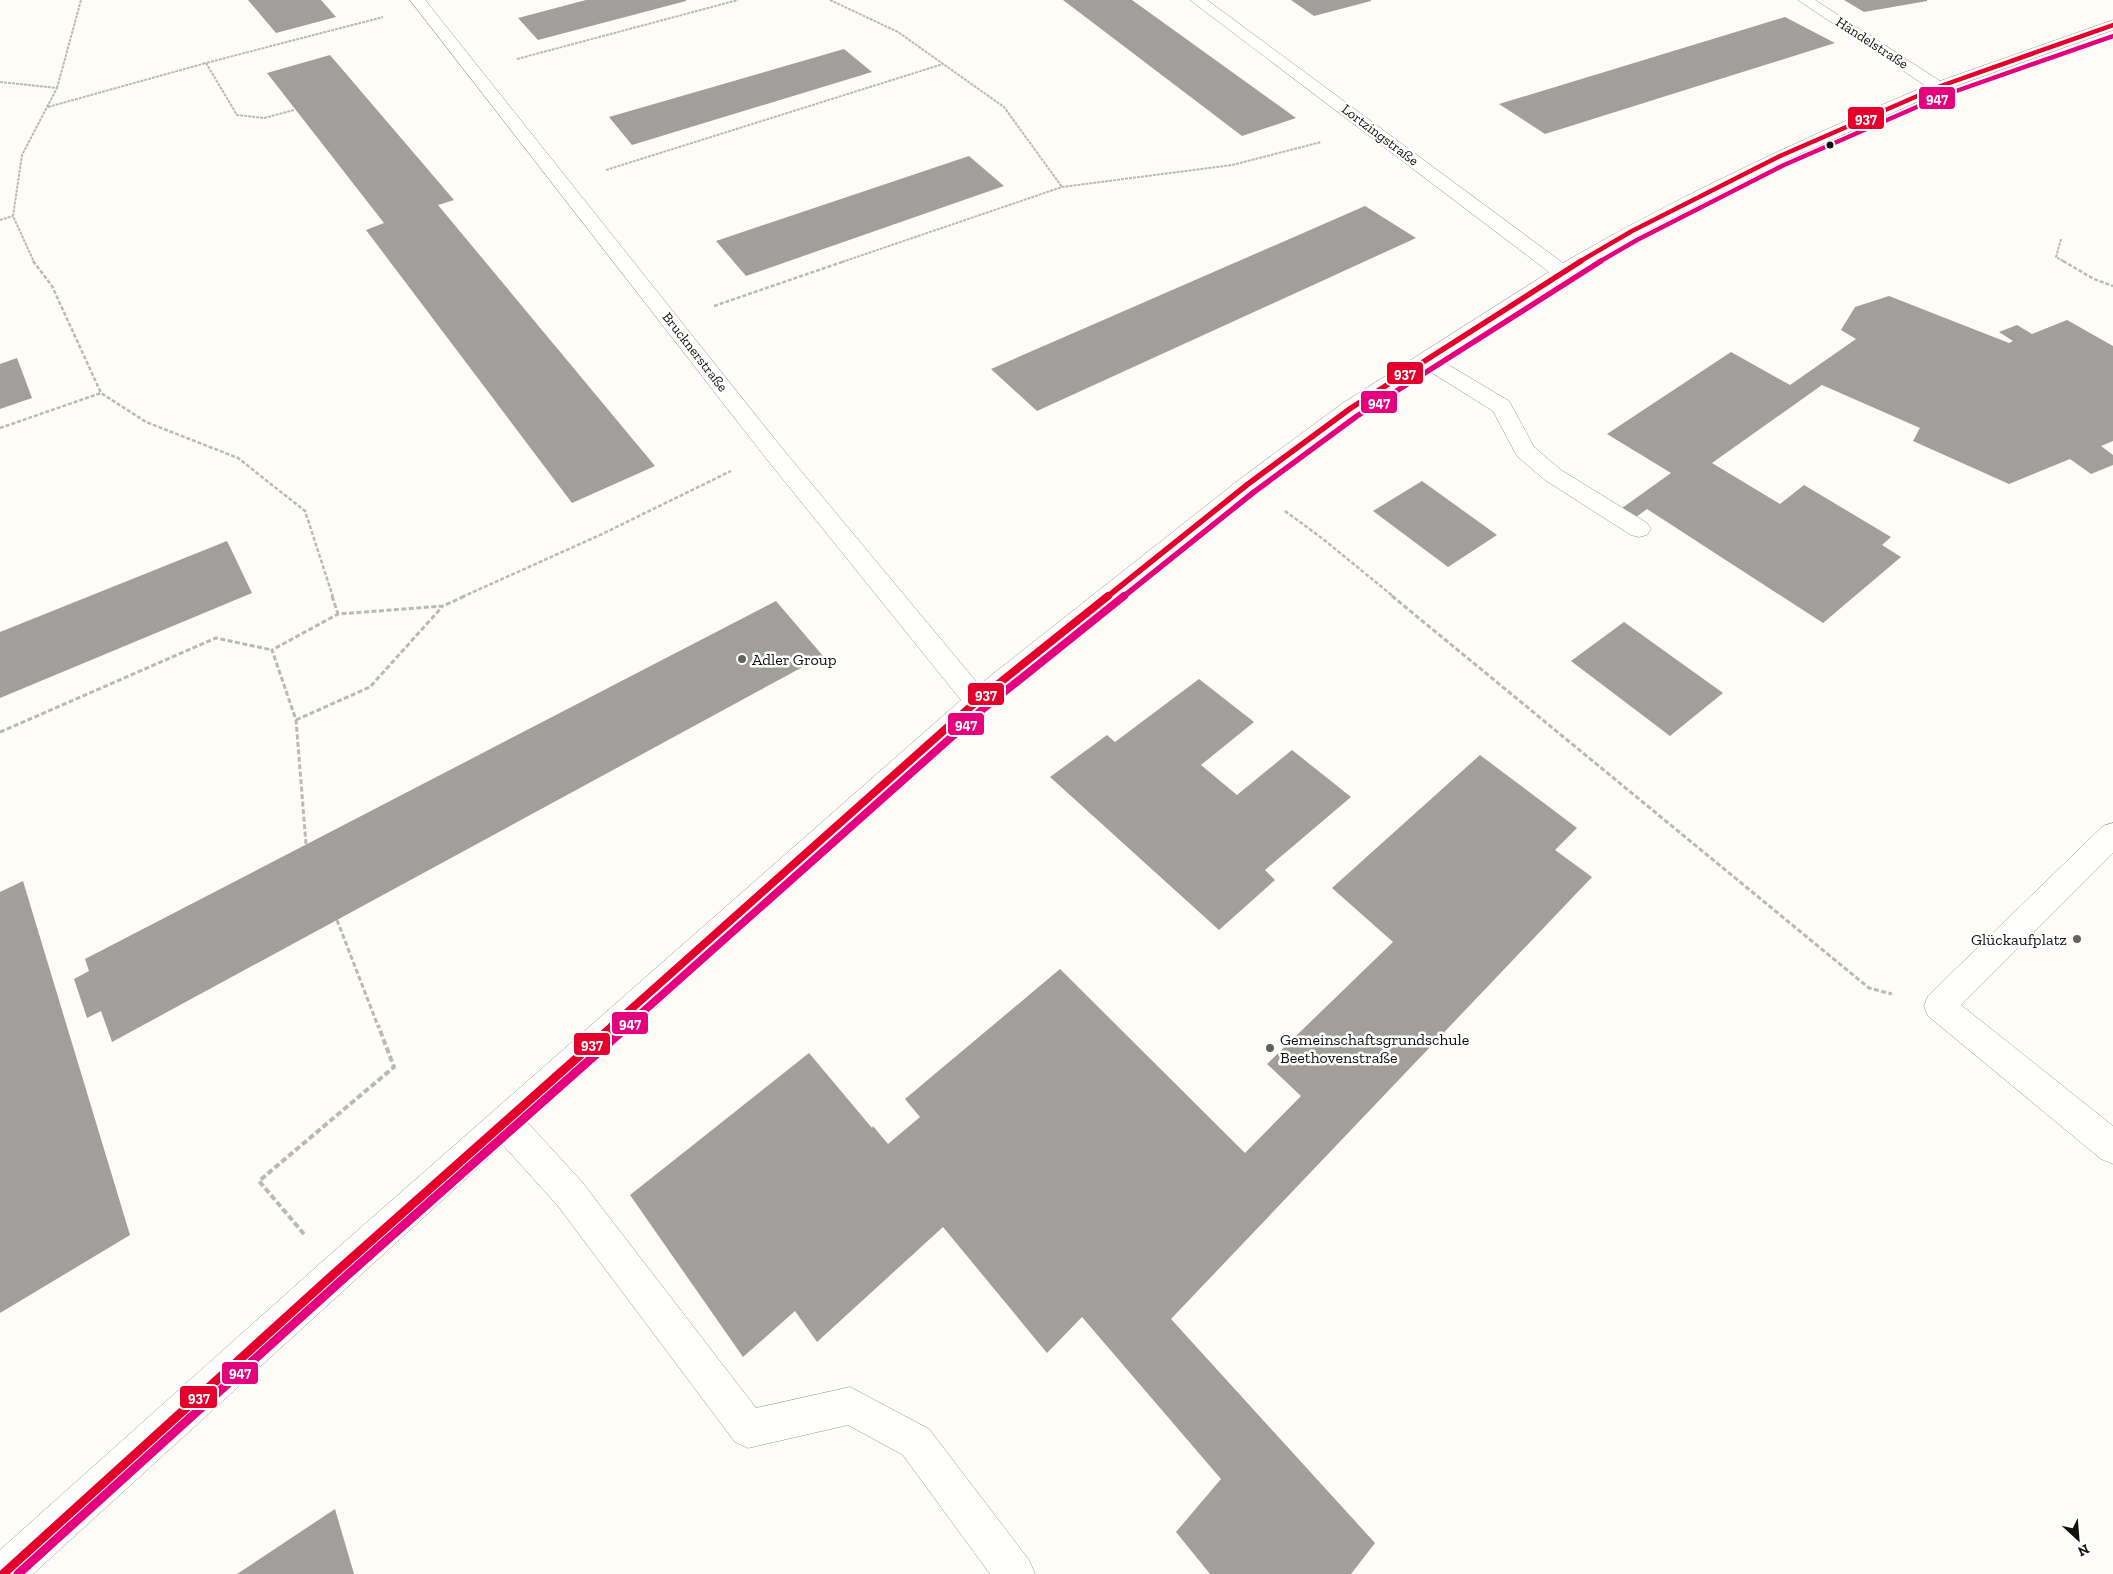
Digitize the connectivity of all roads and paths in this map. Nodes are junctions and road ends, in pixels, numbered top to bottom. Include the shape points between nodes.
1 (81, 0) edge
2 (738, 0) edge
3 (830, 0) edge
4 (1197, 0) edge
5 (1805, 0) edge
6 (419, 3) edge
7 (2113, 26) edge
8 (206, 63) junction
9 (944, 64) junction
10 (472, 71) junction
11 (0, 82) edge
12 (1938, 87) junction
13 (57, 88) junction
14 (48, 106) junction
15 (294, 110) dead end
16 (1372, 129) junction
17 (562, 184) junction
18 (1062, 188) junction
19 (14, 216) junction
20 (0, 220) edge
21 (2061, 238) dead end
22 (1562, 272) junction
23 (2113, 286) edge
24 (670, 321) junction
25 (1425, 360) junction
26 (101, 393) junction
27 (0, 428) edge
28 (773, 452) junction
29 (1248, 484) junction
30 (1639, 529) dead end
31 (443, 606) junction
32 (338, 614) junction
33 (272, 650) junction
34 (977, 701) junction
35 (296, 720) junction
36 (0, 732) edge
37 (2113, 835) edge
38 (306, 844) dead end
39 (337, 920) dead end
40 (1939, 1006) junction
41 (505, 1122) junction
42 (2113, 1147) edge
43 (336, 1272) junction
44 (3, 1574) edge
45 (1015, 1574) edge

1 - 13 path
2 - 10 path
3 - 9 path via 898,32
4 - 16 street, Lortzingstraße
5 - 12 street, Händelstraße
6 - 8 path
6 - 10 street, Brucknerstraße
7 - 12 street
8 - 14 path
8 - 15 path via 237,115 264,118
9 - 17 path
9 - 18 path via 1004,107
10 - 17 street, Brucknerstraße
11 - 13 path
12 - 22 street via 1780,156 1632,231
13 - 14 path
14 - 19 path via 22,155
16 - 18 path via 1232,165
16 - 22 street, Lortzingstraße
17 - 24 street, Brucknerstraße
18 - 24 path
19 - 20 path
19 - 26 path via 36,267 52,286
21 - 23 path via 2056,257
22 - 25 street
24 - 28 street, Brucknerstraße
25 - 29 street via 1351,408
25 - 30 street via 1500,406 1526,452 1553,475
26 - 27 path
26 - 32 path via 146,422 238,458 305,511
28 - 31 path
28 - 34 street, Brucknerstraße
29 - 34 street
29 - 40 path via 1323,539 1869,988
31 - 32 path
31 - 35 path via 370,687
32 - 33 path
33 - 35 path
33 - 36 path via 216,638
34 - 41 street
35 - 38 path
37 - 40 street
39 - 43 path via 394,1067 258,1181
40 - 42 street
41 - 43 street
41 - 45 street via 570,1194 748,1429 850,1406 916,1442
43 - 44 street

